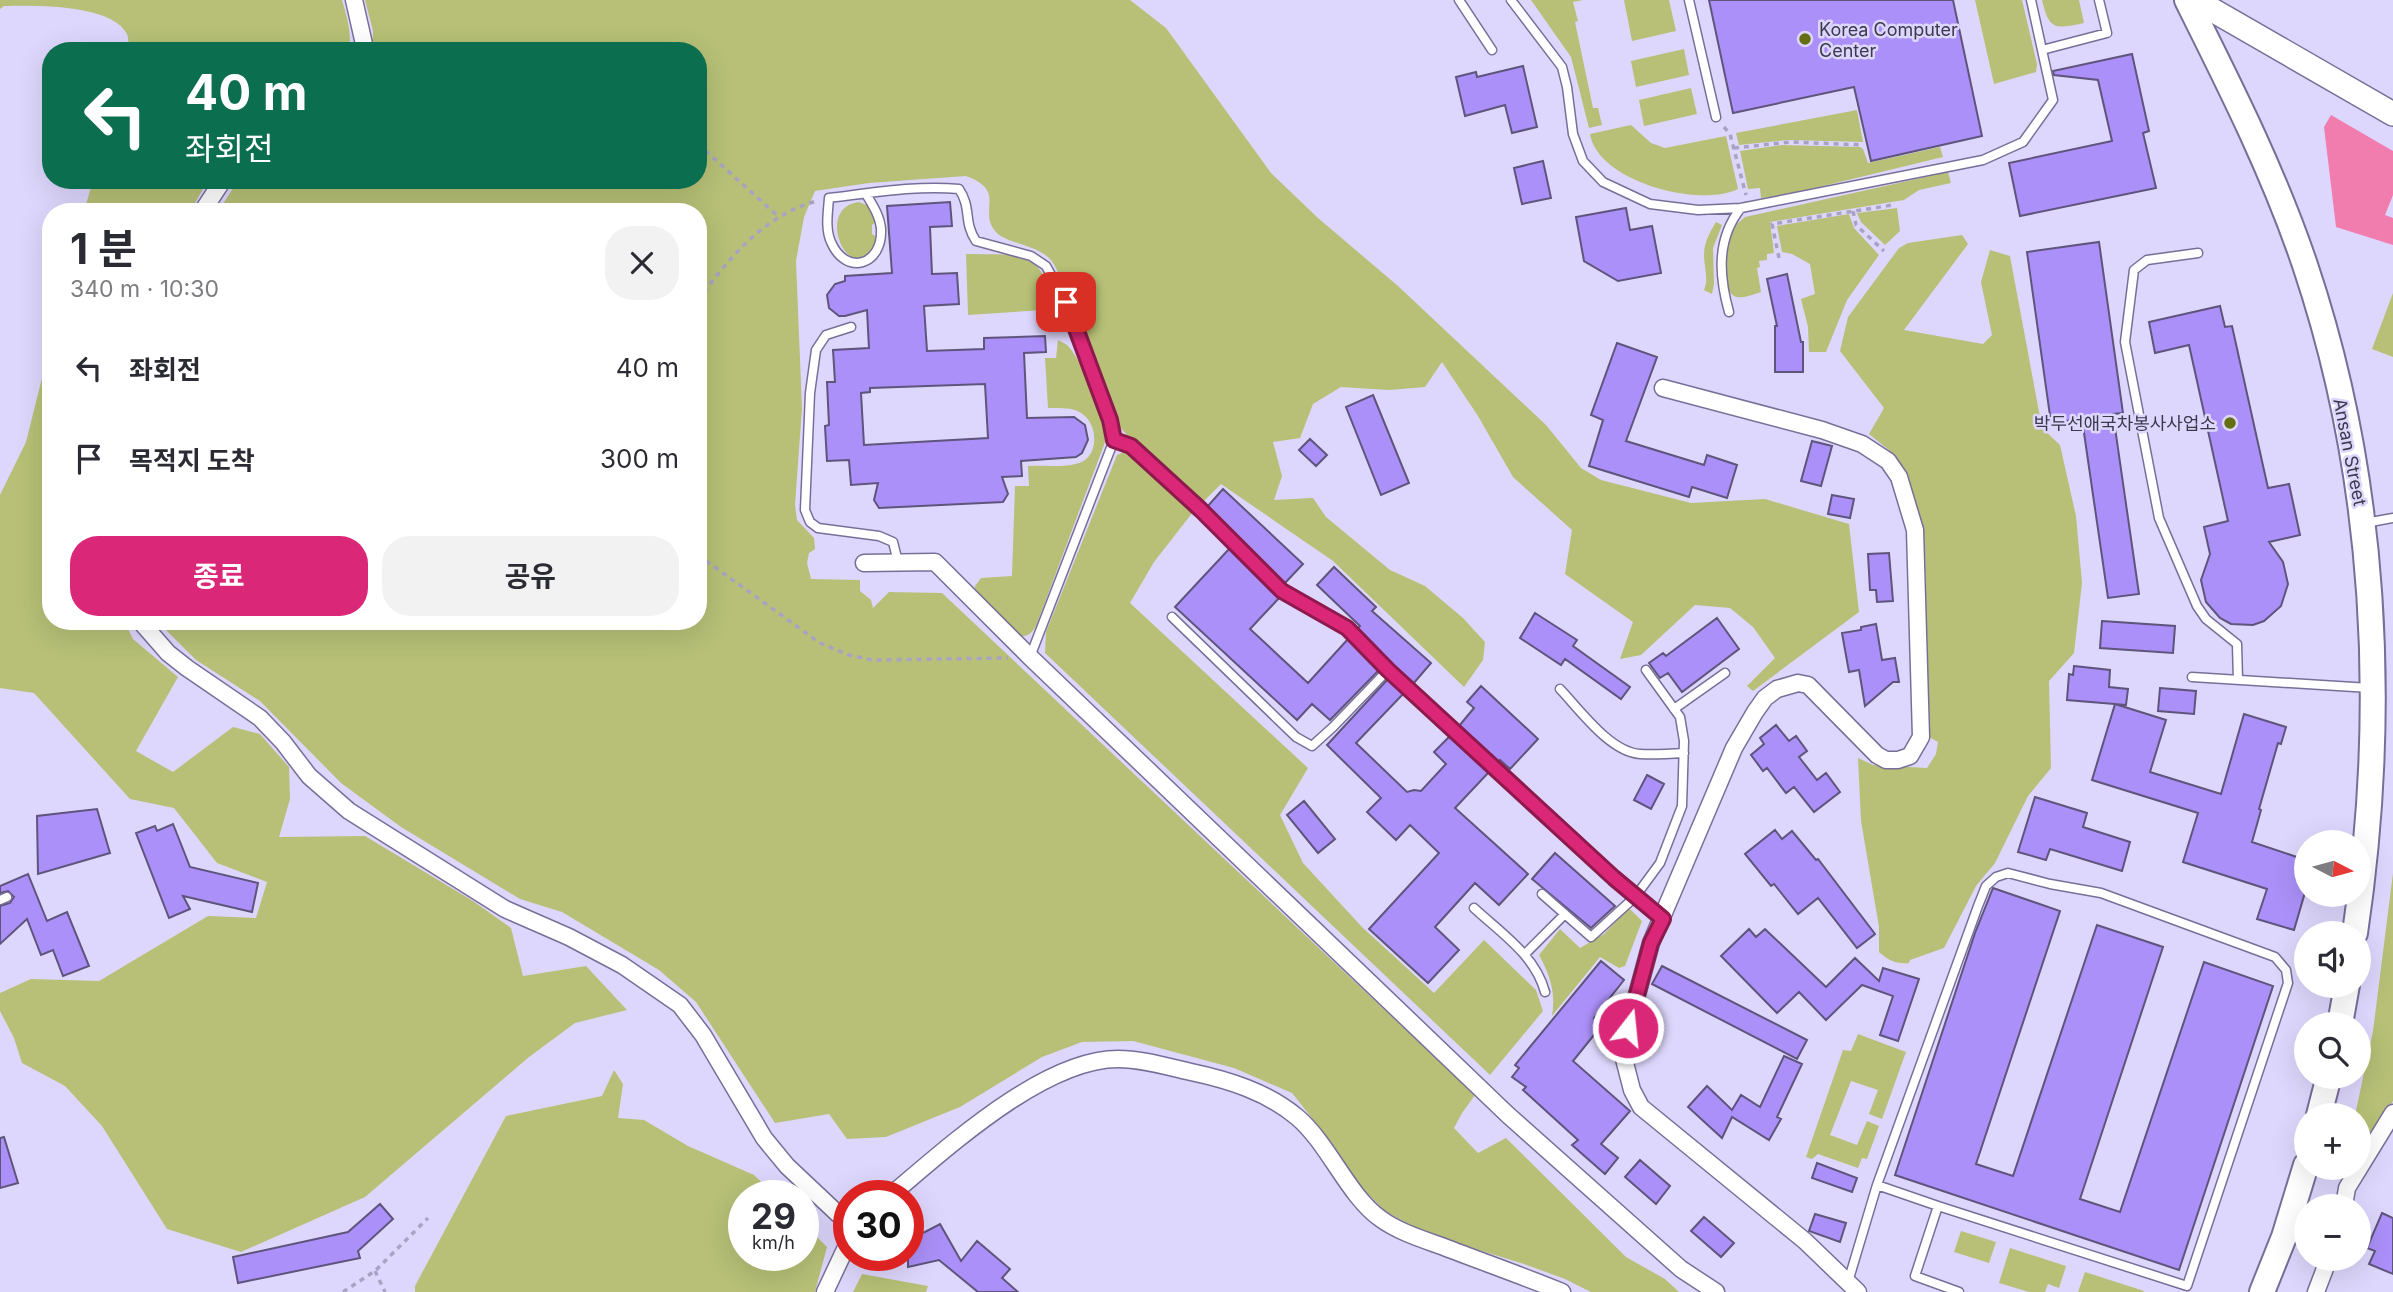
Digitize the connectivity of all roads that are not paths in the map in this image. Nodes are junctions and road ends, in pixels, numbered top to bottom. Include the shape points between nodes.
1 (354, 0) edge
2 (1460, 0) edge
3 (1511, 0) edge
4 (1689, 0) edge
5 (2031, 0) edge
6 (2099, 0) edge
7 (2186, 0) edge
8 (2195, 0) edge
9 (364, 42) edge
10 (1492, 50) dead end
11 (2042, 50) junction
12 (2393, 114) edge
13 (1716, 117) road end
14 (866, 194) junction
15 (1745, 207) junction
16 (2199, 253) dead end
17 (1729, 312) dead end
18 (851, 327) dead end
19 (1663, 388) dead end
20 (1114, 440) junction
21 (2393, 518) edge
22 (2363, 523) junction
23 (864, 562) dead end
24 (898, 562) junction
25 (1172, 617) dead end
26 (148, 630) edge
27 (1030, 657) junction
28 (1388, 670) junction
29 (1646, 670) dead end
30 (1725, 673) dead end
31 (2192, 677) dead end
32 (2238, 680) junction
33 (2374, 688) junction
34 (1560, 689) dead end
35 (1674, 709) junction
36 (1684, 753) junction
37 (1542, 894) dead end
38 (1635, 897) junction
39 (1474, 908) dead end
40 (1565, 914) junction
41 (1663, 919) junction
42 (2357, 921) edge
43 (1525, 954) junction
44 (1545, 992) dead end
45 (2393, 1113) edge
46 (909, 1180) edge
47 (2301, 1180) edge
48 (1877, 1185) junction
49 (2346, 1194) edge
50 (1938, 1206) junction
51 (833, 1209) edge
52 (835, 1271) edge
53 (2324, 1271) edge
54 (1853, 1287) edge
55 (825, 1292) edge
56 (1562, 1292) edge
57 (1716, 1292) edge
58 (1959, 1292) edge
59 (2262, 1292) edge
60 (2316, 1292) edge

1 - 9 street
2 - 10 lane
3 - 15 lane via 1562,67 1573,134 1584,161 1603,182 1650,204 1698,210
4 - 13 lane
5 - 11 lane
6 - 11 lane via 2106,33
7 - 22 main road, Ansan Street via 2264,160 2305,266 2341,397
8 - 12 main road
11 - 15 lane via 2053,100 2023,142 1983,160
14 - 14 lane via 881,230 880,244 863,263 851,263 842,259 831,242 829,198
14 - 20 lane via 959,189 967,201 969,230 976,241 1031,256 1046,266 1066,302
15 - 17 lane via 1729,222 1721,251
16 - 32 lane via 2147,260 2134,270 2125,342 2159,518 2197,606 2237,644
18 - 24 lane via 826,335 816,350 806,510 818,528 893,542
19 - 41 street via 1822,430 1862,444 1888,461 1899,477 1915,530 1922,737 1910,756 1886,760 1808,685 1784,686 1765,698 1734,748
20 - 27 lane
20 - 28 lane via 1131,446 1282,591 1347,628
21 - 22 lane
22 - 33 main road, Ansan Street
23 - 24 street
24 - 27 street via 935,562
25 - 28 lane via 1296,737 1312,746
26 - 51 street via 187,668 260,718 309,776 349,811 505,909 622,965 680,1005 764,1138
27 - 57 street via 1508,1115 1681,1269
28 - 38 lane
29 - 35 lane
30 - 35 lane
31 - 32 lane
32 - 33 lane
33 - 42 main road, Ansan Street via 2366,856
34 - 36 lane via 1624,751
35 - 36 lane via 1680,717
36 - 38 lane via 1682,806 1660,863
37 - 40 lane
38 - 40 lane via 1591,937
38 - 41 lane
39 - 43 lane
40 - 43 lane
41 - 54 street via 1651,943 1628,1028 1624,1059 1632,1090 1641,1107 1805,1241
43 - 44 lane
45 - 49 street
46 - 56 street via 997,1110 1055,1076 1101,1060 1153,1064 1256,1091 1283,1105 1321,1142 1380,1218 1405,1233
47 - 59 main road
48 - 50 lane
48 - 50 lane via 1978,906 1986,886 1996,877 2008,873 2101,893 2275,957 2286,970 2288,983 2187,1286
48 - 54 lane
50 - 58 lane via 1915,1276
52 - 55 street
53 - 60 street

